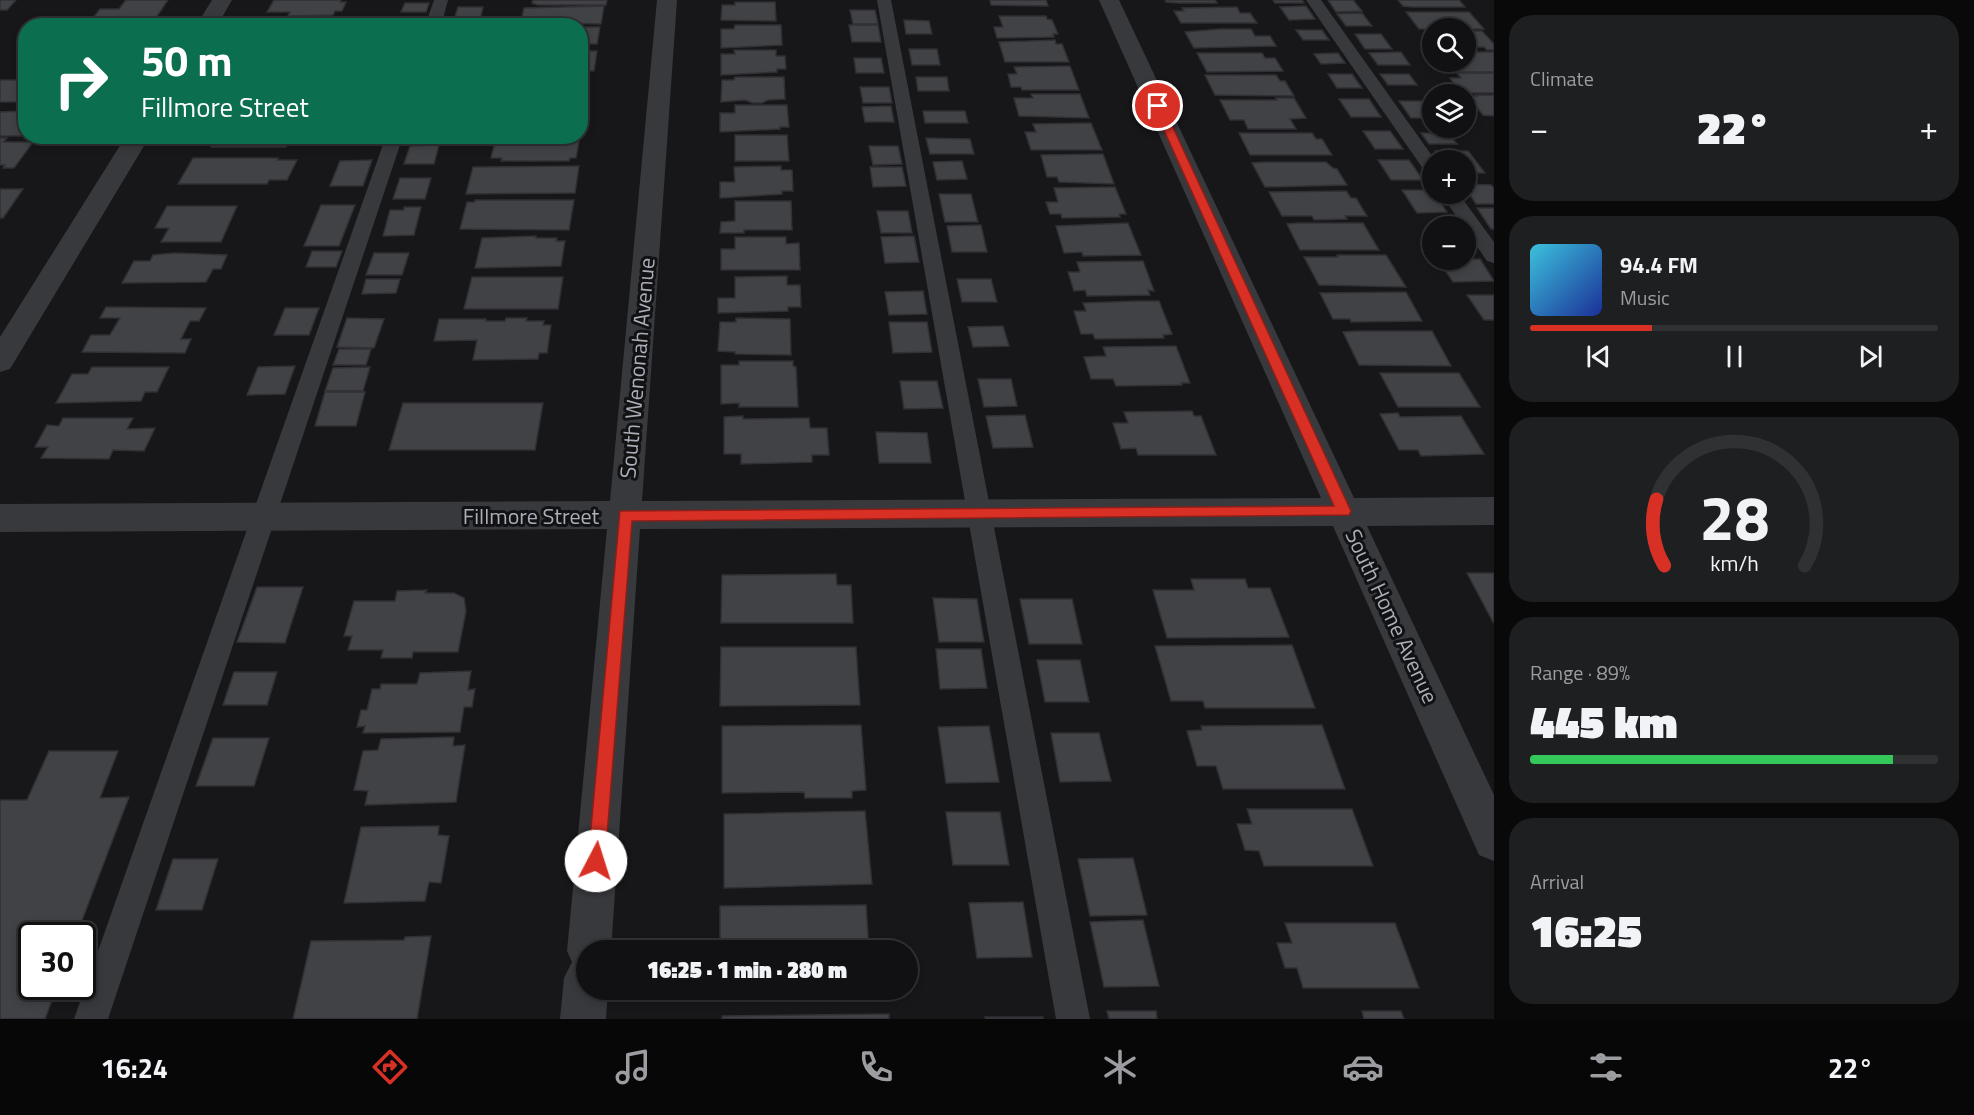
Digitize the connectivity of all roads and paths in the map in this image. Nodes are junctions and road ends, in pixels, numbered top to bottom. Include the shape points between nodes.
1 (222, 0) edge
2 (441, 0) edge
3 (667, 0) edge
4 (884, 0) edge
5 (1109, 0) edge
6 (1313, 0) edge
7 (211, 18) edge
8 (435, 18) edge
9 (133, 144) edge
10 (391, 144) edge
11 (1422, 155) edge
12 (1457, 204) edge
13 (1494, 256) edge
14 (0, 361) edge
15 (1344, 511) junction
16 (1494, 511) edge
17 (980, 513) junction
18 (625, 515) junction
19 (264, 517) junction
20 (0, 518) edge
21 (1494, 840) edge
22 (590, 940) edge
23 (584, 1000) edge
24 (91, 1019) edge
25 (583, 1019) edge
26 (1073, 1019) edge

1 - 7 street
2 - 8 lane
3 - 18 street, South Wenonah Avenue
4 - 17 lane
5 - 15 street, South Home Avenue
6 - 11 lane
9 - 14 street
10 - 19 lane
12 - 13 lane
15 - 16 street, Fillmore Street
15 - 17 street, Fillmore Street
15 - 21 street, South Home Avenue
17 - 18 street, Fillmore Street
17 - 26 lane
18 - 19 street, Fillmore Street
18 - 22 street, South Wenonah Avenue
19 - 20 street, Fillmore Street
19 - 24 lane
23 - 25 street

